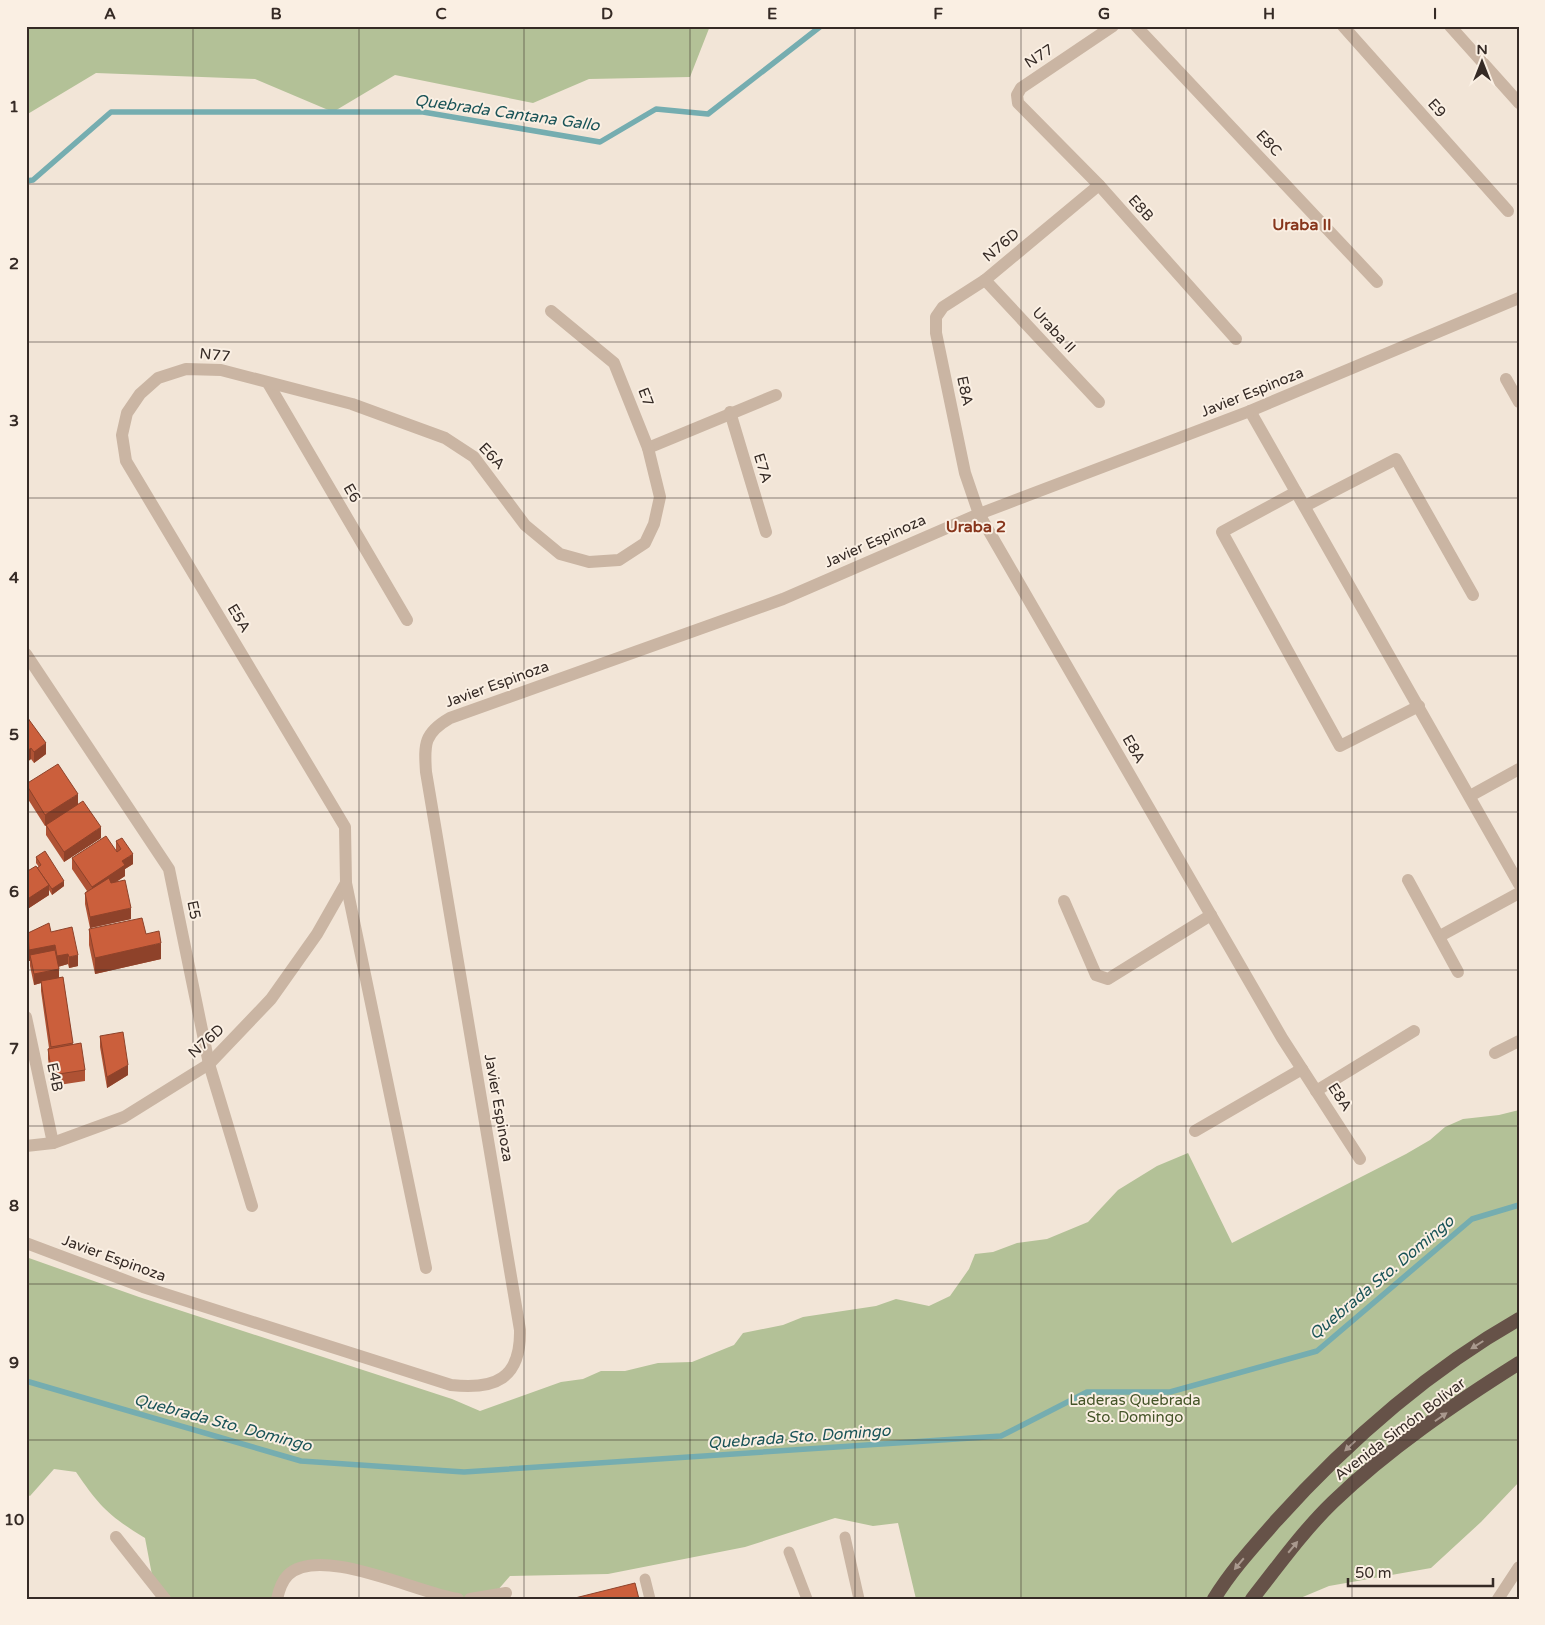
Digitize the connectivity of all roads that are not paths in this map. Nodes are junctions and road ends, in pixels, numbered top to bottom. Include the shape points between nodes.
1 (1113, 26) edge
2 (1136, 26) edge
3 (1343, 26) edge
4 (1450, 26) edge
5 (1018, 102) joint
6 (1519, 102) edge
7 (1098, 186) junction
8 (1508, 211) dead end
9 (985, 280) junction
10 (1377, 282) dead end
11 (1519, 298) edge
12 (550, 311) dead end
13 (936, 333) joint
14 (1236, 339) dead end
15 (158, 378) joint
16 (1506, 378) dead end
17 (268, 383) junction
18 (776, 395) dead end
19 (1099, 402) dead end
20 (1519, 402) edge
21 (1250, 411) junction
22 (730, 412) junction
23 (648, 448) junction
24 (1296, 492) junction
25 (1304, 506) junction
26 (979, 514) junction
27 (654, 524) joint
28 (766, 532) dead end
29 (1473, 595) dead end
30 (407, 620) dead end
31 (26, 654) edge
32 (1419, 706) junction
33 (1519, 769) edge
34 (1470, 796) junction
35 (1408, 880) dead end
36 (346, 883) junction
37 (1519, 884) edge
38 (1519, 893) edge
39 (1064, 901) dead end
40 (1211, 915) junction
41 (1440, 936) junction
42 (1458, 972) dead end
43 (26, 1017) edge
44 (1414, 1031) dead end
45 (1519, 1041) edge
46 (1495, 1052) dead end
47 (209, 1064) junction
48 (1302, 1069) junction
49 (1316, 1091) junction
50 (1195, 1131) dead end
51 (52, 1142) junction
52 (26, 1146) edge
53 (1360, 1159) dead end
54 (252, 1206) dead end
55 (26, 1244) edge
56 (426, 1268) dead end
57 (1519, 1319) edge
58 (1519, 1363) edge
59 (116, 1537) dead end
60 (845, 1537) dead end
61 (789, 1552) dead end
62 (1519, 1567) edge
63 (645, 1579) dead end
64 (506, 1593) dead end
65 (165, 1599) edge
66 (277, 1599) edge
67 (458, 1599) edge
68 (470, 1599) edge
69 (650, 1599) edge
70 (807, 1599) edge
71 (859, 1599) edge
72 (1214, 1599) edge
73 (1252, 1599) edge
74 (1498, 1599) edge

1 - 5 street, N77 via 1020,88
2 - 10 street, E8C
3 - 8 street, E9
4 - 6 street
5 - 7 street, E8B
7 - 9 street, N76D
7 - 14 street, E8B
9 - 13 street, N76D via 943,307 936,317
9 - 19 street, Uraba II
11 - 21 street, Javier Espinoza
12 - 23 street, E7 via 614,362
13 - 26 street, E8A via 965,473
15 - 17 street, N77 via 186,369 221,370
15 - 36 street, E5A via 140,394 127,413 122,435 126,460 345,827
16 - 20 street
17 - 27 street, E6A via 352,404 445,438 474,457 525,525 560,554 589,562 618,560 645,544
17 - 30 street, E6
18 - 22 street
21 - 24 street
21 - 26 street, Javier Espinoza
22 - 23 street
22 - 28 street, E7A
23 - 27 street, E7 via 660,497
24 - 25 street
24 - 32 street via 1222,532 1340,746
25 - 29 street via 1396,459
25 - 32 street
26 - 40 street, E8A
26 - 55 street, Javier Espinoza via 783,599 450,718 430,733 425,752 426,772 520,1330 516,1362 506,1376 474,1388 451,1385 143,1287
31 - 47 street, E5 via 169,869
32 - 34 street
33 - 34 street
34 - 37 street
35 - 41 street
36 - 47 street, N76D via 317,934 271,999
36 - 56 street, E5A
38 - 41 street
39 - 40 street via 1096,975 1108,979
40 - 48 street, E8A
41 - 42 street
43 - 51 street, E4B
44 - 49 street
45 - 46 street
47 - 51 street, N76D via 124,1117
47 - 54 street, E5
48 - 49 street, E8A
48 - 50 street
49 - 53 street, E8A
51 - 52 street, N76D
57 -> 72 highway, Avenida Simón Bolívar via 1450,1363 1384,1414 1311,1482 1226,1580
73 -> 58 highway, Avenida Simón Bolívar via 1293,1547 1353,1484 1415,1435
59 - 65 street
60 - 71 lane
61 - 70 lane
62 - 74 street
63 - 69 lane
64 - 68 street
66 - 67 street via 289,1574 301,1568 318,1566 362,1571

